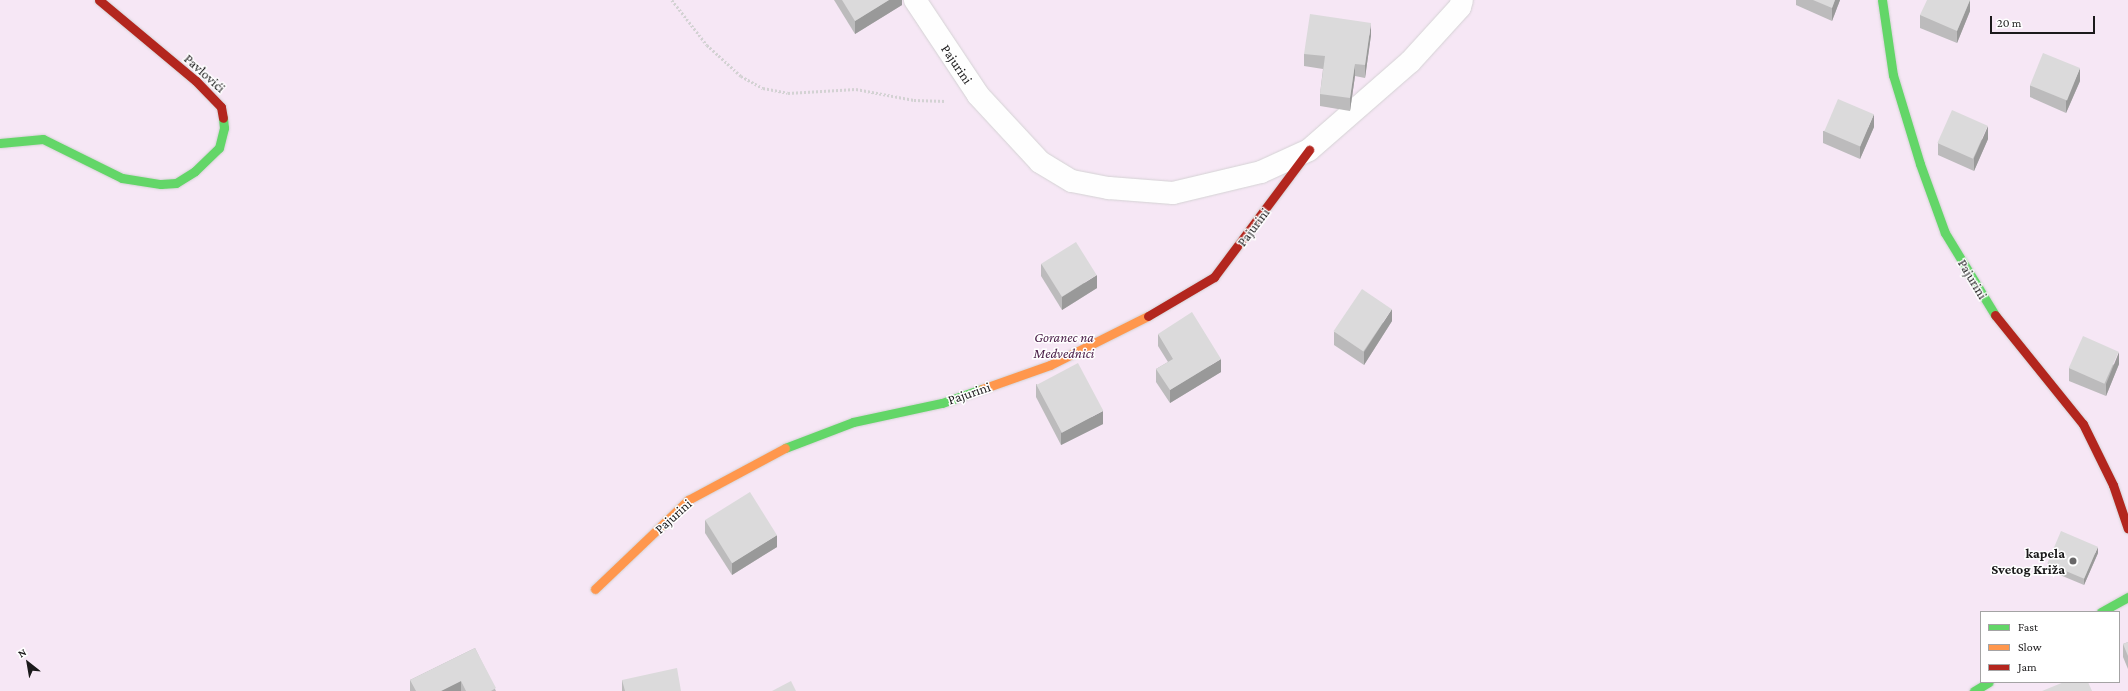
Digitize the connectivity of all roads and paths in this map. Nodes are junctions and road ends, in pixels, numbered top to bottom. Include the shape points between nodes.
1 (99, 0) edge
2 (672, 0) edge
3 (915, 0) edge
4 (1462, 0) edge
5 (1882, 0) edge
6 (985, 103) junction
7 (0, 142) edge
8 (1309, 150) junction
9 (2128, 529) edge
10 (595, 589) dead end
11 (2128, 597) edge
12 (2103, 611) edge
13 (1987, 683) edge
14 (1974, 691) edge

1 - 7 street, Pavlovići via 196,81 222,107 224,128 219,148 195,171 176,183 161,184 122,178 43,139
2 - 6 path via 707,45 741,76 762,88 788,93 856,89 914,100
3 - 6 street, Pajurini
4 - 8 street, Pajurini via 1460,7 1410,62
5 - 9 street, Pajurini via 1893,75 1920,164 1945,233 2002,327 2083,424 2113,486
6 - 8 street, Pajurini via 1040,162 1072,181 1109,188 1173,193 1261,172
8 - 10 street, Pajurini via 1214,277 1163,308 1050,365 942,403 853,422 771,453 688,500
11 - 12 street
13 - 14 street

